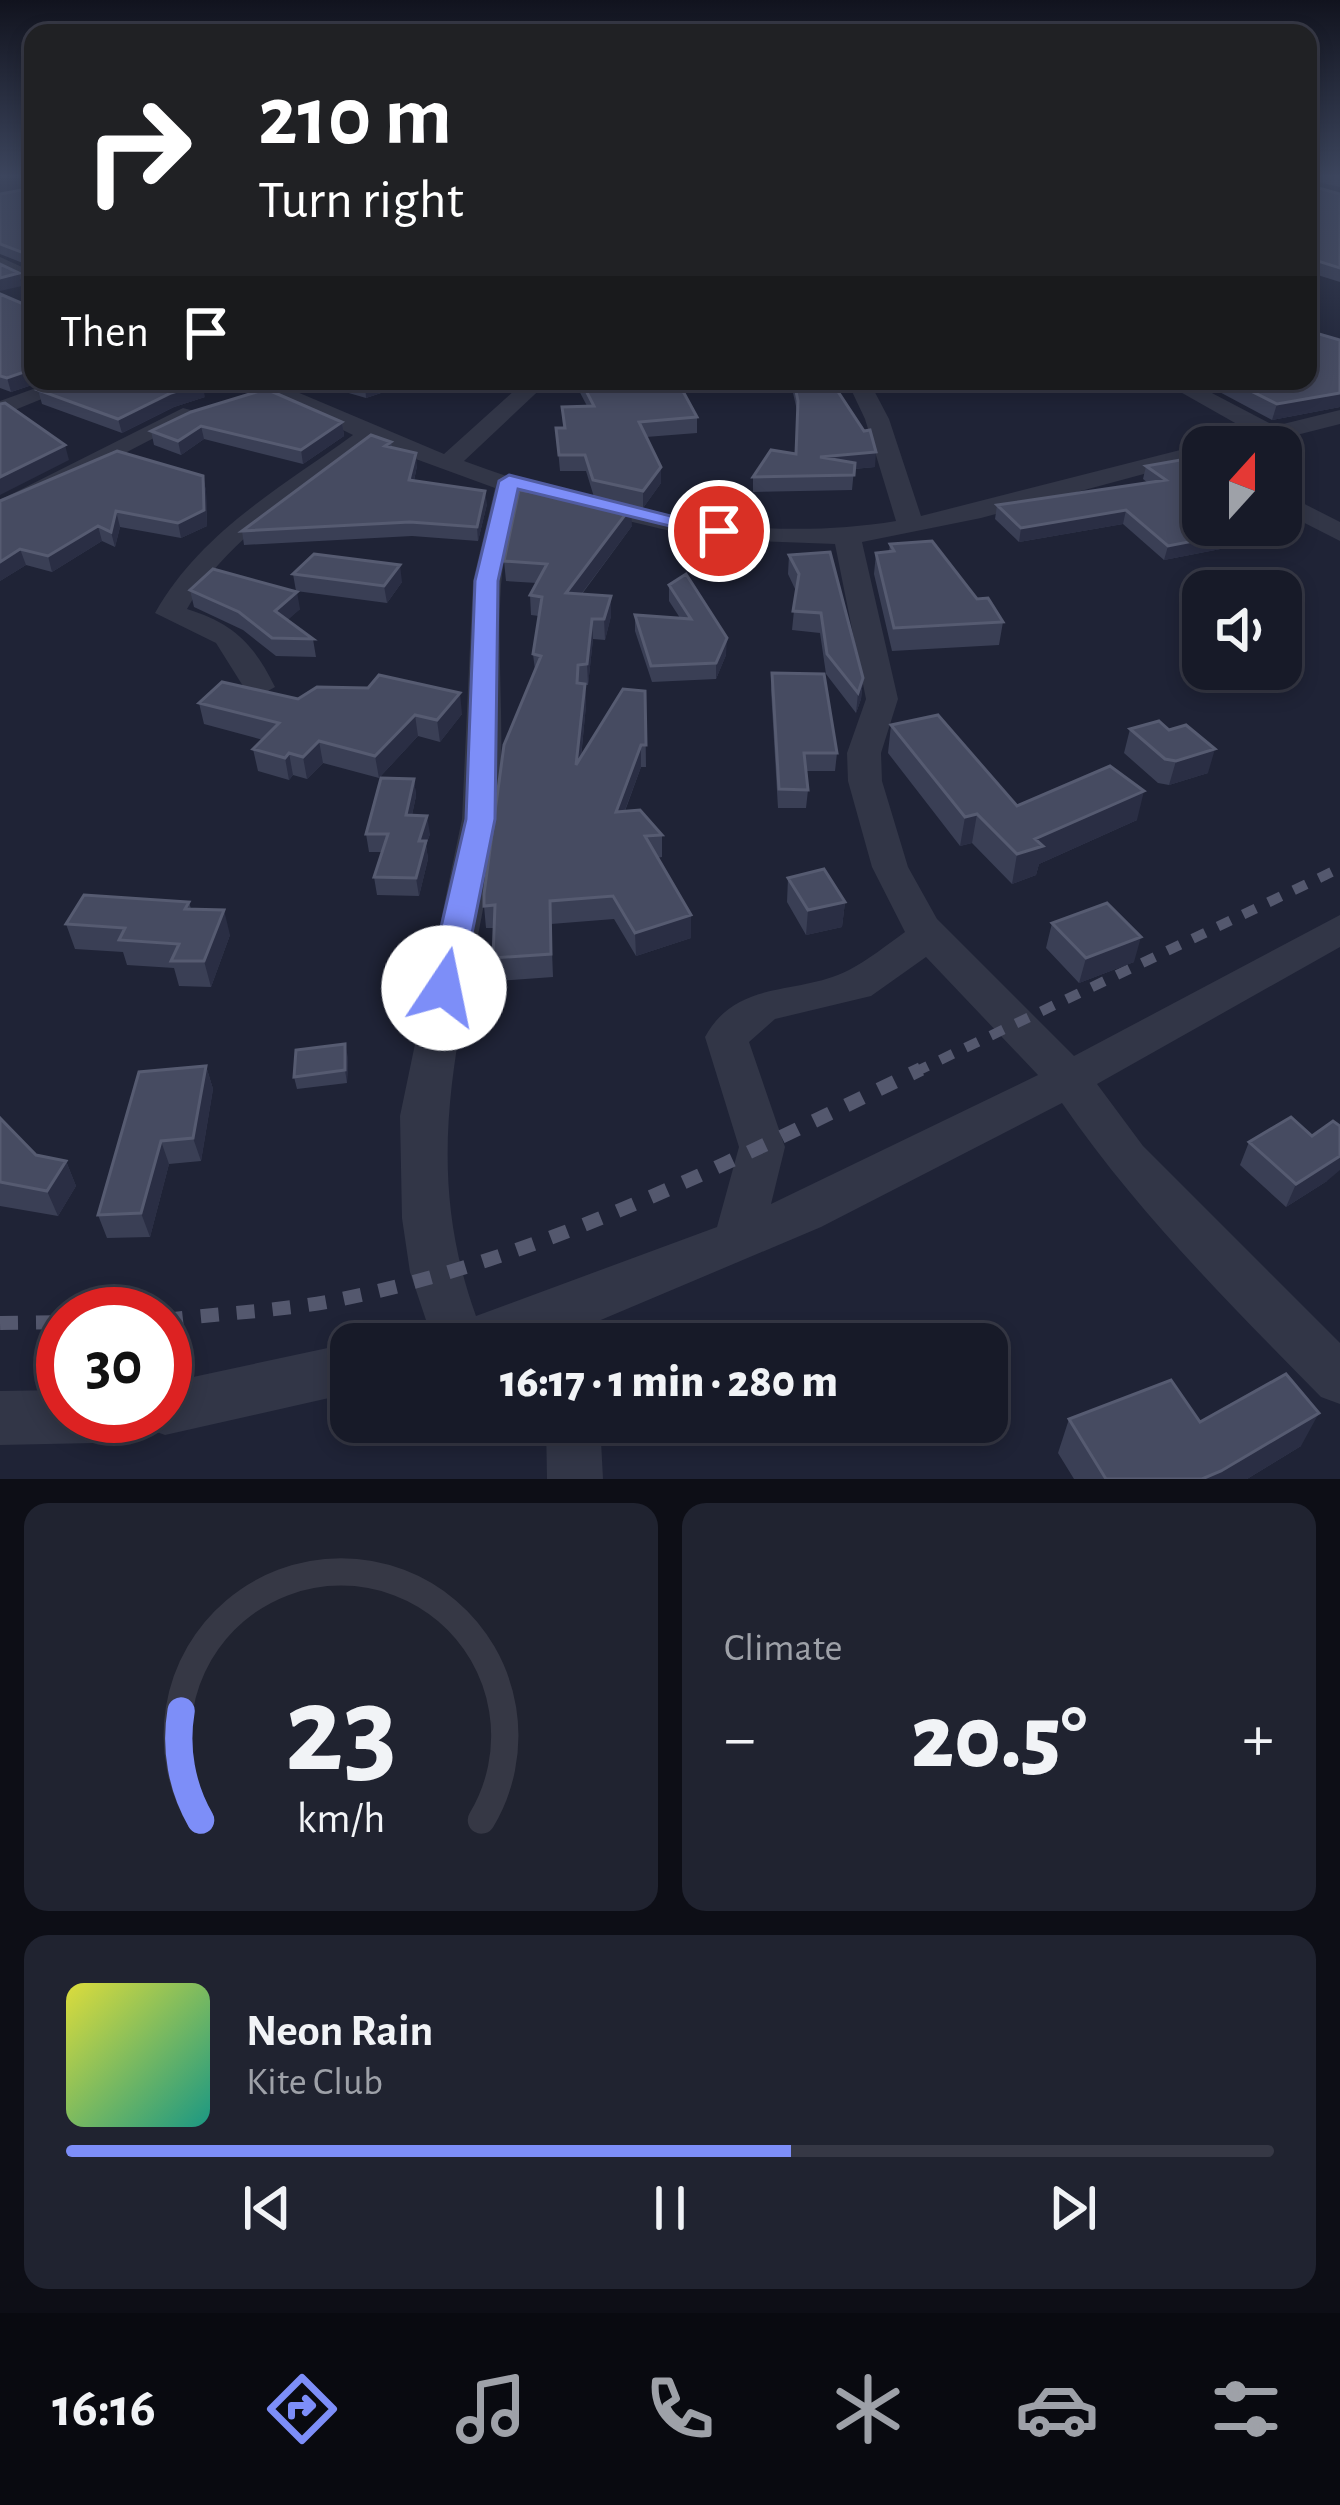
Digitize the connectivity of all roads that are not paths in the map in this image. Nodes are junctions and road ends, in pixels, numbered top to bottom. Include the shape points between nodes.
1 (51, 390) edge
2 (249, 390) edge
3 (273, 390) edge
4 (528, 390) edge
5 (863, 390) edge
6 (1189, 390) edge
7 (0, 409) edge
8 (1340, 417) edge
9 (1257, 426) edge
10 (1302, 426) edge
11 (370, 434) junction
12 (1182, 458) edge
13 (449, 462) junction
14 (509, 481) junction
15 (0, 510) edge
16 (1302, 512) edge
17 (911, 526) junction
18 (1340, 533) edge
19 (847, 536) junction
20 (259, 687) edge
21 (1340, 929) edge
22 (929, 935) junction
23 (1070, 1080) junction
24 (737, 1241) junction
25 (454, 1323) edge
26 (580, 1323) edge
27 (330, 1373) edge
28 (1340, 1379) edge
29 (192, 1403) edge
30 (36, 1417) edge
31 (0, 1418) edge
32 (574, 1443) edge
33 (575, 1479) edge

1 - 7 street
2 - 15 street
3 - 11 street
4 - 13 street
5 - 17 street
6 - 9 street
8 - 10 street
11 - 13 street
11 - 20 street via 210,555 178,592 170,613 230,637
12 - 17 street
13 - 14 street
14 - 19 street via 719,531
14 - 25 street via 487,581 480,819 422,1116 426,1218
16 - 18 street
17 - 19 street
19 - 22 street via 882,699 864,754 866,781 890,867
21 - 23 street
22 - 23 street
22 - 24 street via 857,985 762,1006 726,1037 762,1147
23 - 24 street
23 - 28 street via 1127,1160
24 - 26 street
27 - 29 street
30 - 31 street
32 - 33 street

